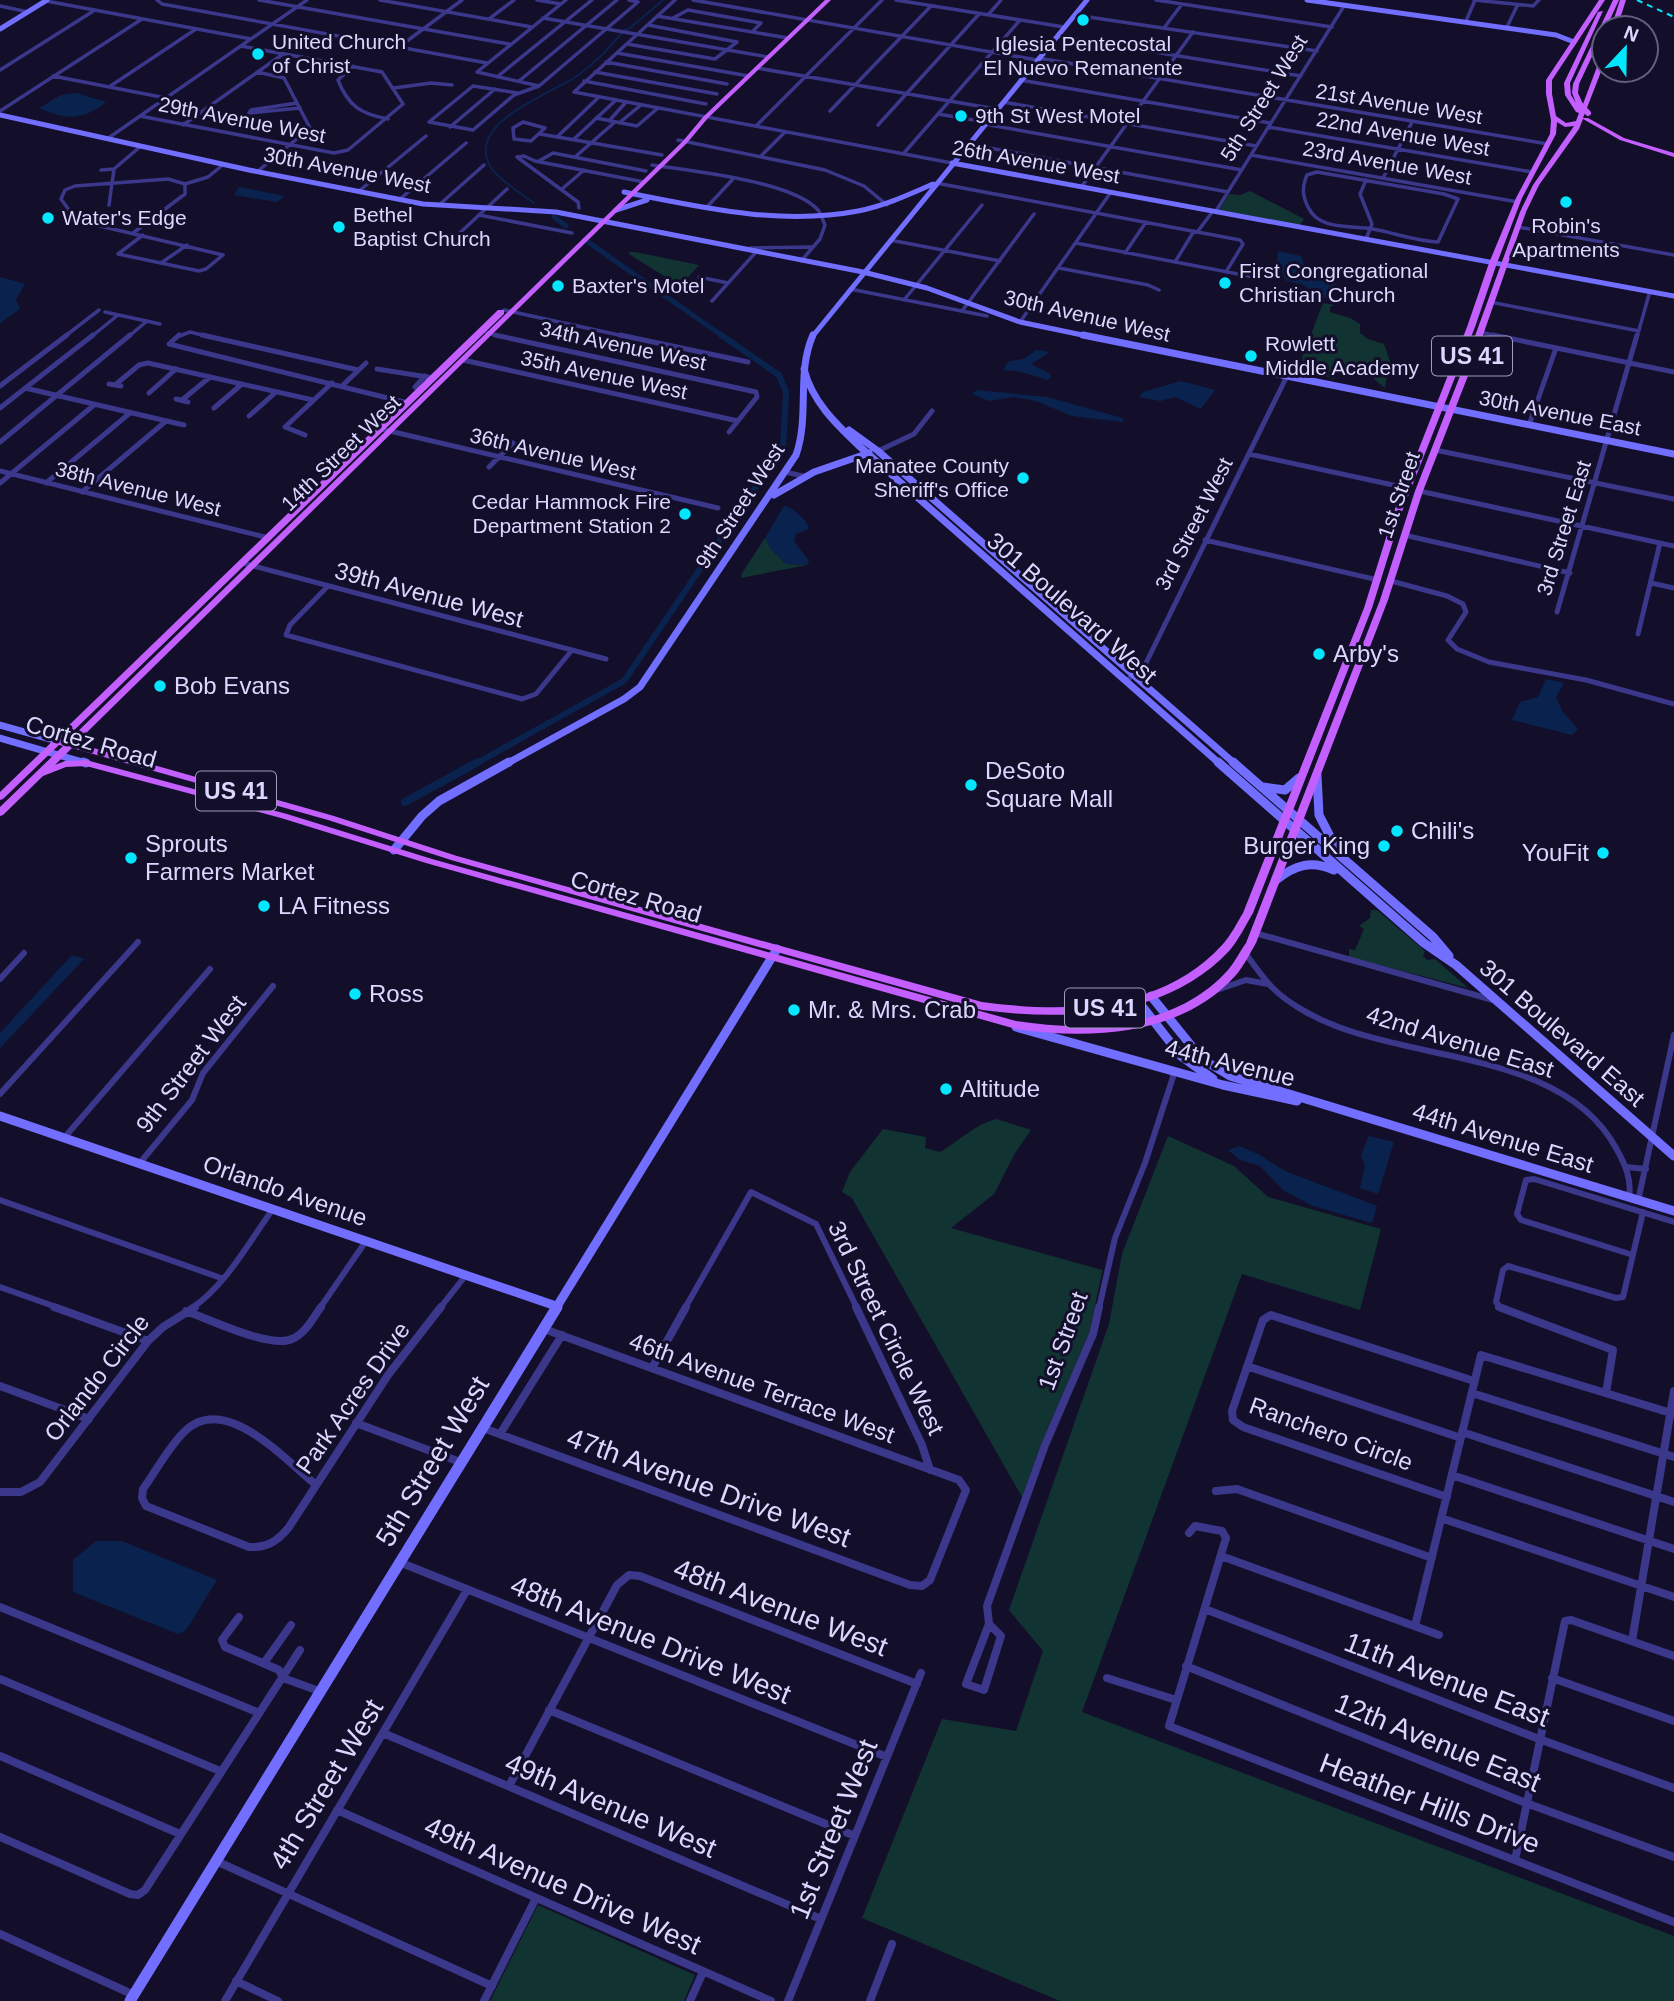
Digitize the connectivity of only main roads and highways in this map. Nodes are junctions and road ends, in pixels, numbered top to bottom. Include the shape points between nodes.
1 (828, 0) edge
2 (1087, 0) edge
3 (1307, 0) edge
4 (1605, 0) edge
5 (1616, 0) edge
6 (46, 1) edge
7 (0, 29) edge
8 (1580, 33) junction
9 (1556, 35) junction
10 (1574, 42) junction
11 (1593, 84) edge
12 (1579, 108) junction
13 (0, 113) edge
14 (1554, 117) junction
15 (1578, 124) junction
16 (681, 141) junction
17 (1548, 144) junction
18 (1674, 153) edge
19 (953, 163) junction
20 (653, 167) junction
21 (1546, 170) junction
22 (1532, 172) junction
23 (640, 181) junction
24 (937, 182) junction
25 (628, 193) junction
26 (904, 199) junction
27 (664, 200) junction
28 (919, 203) junction
29 (890, 204) junction
30 (616, 210) junction
31 (1523, 212) junction
32 (600, 220) junction
33 (1493, 262) junction
34 (1503, 264) junction
35 (863, 272) junction
36 (1674, 296) edge
37 (1480, 301) junction
38 (486, 332) junction
39 (1480, 332) junction
40 (1468, 334) junction
41 (804, 369) junction
42 (1465, 371) junction
43 (1439, 407) junction
44 (1450, 409) junction
45 (836, 421) junction
46 (386, 430) junction
47 (878, 451) junction
48 (867, 454) junction
49 (1674, 454) edge
50 (1407, 489) junction
51 (764, 504) junction
52 (1404, 535) junction
53 (1391, 537) junction
54 (247, 565) junction
55 (1378, 580) junction
56 (1391, 581) junction
57 (173, 629) junction
58 (1370, 635) junction
59 (148, 667) junction
60 (0, 725) edge
61 (0, 738) edge
62 (57, 741) junction
63 (69, 745) junction
64 (47, 752) junction
65 (59, 755) junction
66 (86, 763) junction
67 (1312, 768) junction
68 (40, 774) junction
69 (1260, 786) junction
70 (0, 797) edge
71 (0, 813) edge
72 (1287, 817) junction
73 (1296, 825) junction
74 (397, 846) junction
75 (1347, 862) junction
76 (1276, 880) junction
77 (1352, 881) junction
78 (775, 953) junction
79 (1457, 965) junction
80 (1151, 996) junction
81 (1138, 1000) junction
82 (1168, 1015) junction
83 (1154, 1020) junction
84 (1008, 1024) junction
85 (1171, 1042) junction
86 (1172, 1071) junction
87 (1237, 1089) junction
88 (1321, 1105) junction
89 (0, 1116) edge
90 (1674, 1156) edge
91 (1674, 1211) edge
92 (556, 1306) junction
93 (132, 1998) edge

1 - 16 main road, 14th Street West
2 - 19 main road, 9th Street West
3 - 9 main road
4 - 8 main road, US 41
4 - 12 main road via 1567,83 1568,95
5 - 12 main road via 1577,81
6 - 7 main road
8 - 9 main road
8 - 10 main road, US 41
9 - 10 main road
10 - 14 main road, US 41 via 1549,82
11 - 15 main road, US 41
12 - 18 main road via 1622,139
13 - 32 main road, 30th Avenue West via 400,199 541,210
14 - 15 main road via 1565,125
14 - 17 main road, US 41
15 - 21 main road, US 41
16 - 20 main road, 14th Street West
16 - 20 main road, 14th Street West
17 - 21 main road via 1552,148
17 - 22 main road, US 41
19 - 24 main road, 9th Street West
19 - 33 main road, 26th Avenue West
20 - 23 main road, 14th Street West
20 - 23 main road, 14th Street West
21 - 22 main road
21 - 31 main road, 1st Street / US 41
22 - 31 main road via 1536,176
22 - 33 main road, 1st Street / US 41
23 - 25 main road, 14th Street West
24 - 26 main road
24 - 28 main road, 9th Street West
25 - 27 main road
25 - 30 main road, 14th Street West
25 - 32 main road, 14th Street West
26 - 28 main road
26 - 29 main road
27 - 29 main road via 772,216 822,215
27 - 30 main road via 638,201
28 - 29 main road
28 - 35 main road, 9th Street West
30 - 32 main road, 14th Street West
31 - 34 main road, 1st Street / US 41
32 - 35 main road, 30th Avenue West
32 - 38 main road, 14th Street West
33 - 34 main road, 26th Avenue West
33 - 37 main road, 1st Street / US 41
34 - 36 main road, 26th Avenue West
34 - 39 main road, 1st Street / US 41
35 - 41 main road, 9th Street West via 811,339
35 - 43 main road, 30th Avenue West via 917,285 1020,322
37 - 39 main road via 1483,308 1476,329
37 - 40 main road, 1st Street / US 41
38 - 46 main road, 14th Street West via 463,360
38 - 46 main road, 14th Street West via 430,377
39 - 42 main road, 1st Street / US 41
40 - 42 main road via 1472,338 1463,361
40 - 43 main road, 1st Street / US 41
41 - 45 main road, 301 Boulevard West via 813,395
41 - 51 main road, 9th Street West via 802,438
42 - 44 main road, 1st Street / US 41
43 - 44 main road, 30th Avenue East
43 - 50 main road, 1st Street / US 41
44 - 49 main road, 30th Avenue East
44 - 52 main road, 1st Street / US 41
45 - 47 main road, 301 Boulevard West
45 - 48 main road, 301 Boulevard West
46 - 54 main road, 14th Street West via 302,517
46 - 54 main road, 14th Street West via 287,520
47 - 48 main road
47 - 69 main road, 301 Boulevard West
48 - 51 main road via 803,476
48 - 72 main road, 301 Boulevard West
50 - 52 main road via 1409,499 1399,531
50 - 53 main road, 1st Street / US 41
51 - 74 main road, 9th Street West via 640,687 439,801
52 - 56 main road, 1st Street / US 41
53 - 55 main road, 1st Street / US 41
53 - 56 main road via 1394,550 1386,577
54 - 57 main road, 14th Street West
54 - 59 main road, 14th Street West
55 - 58 main road via 1382,586 1369,623
55 - 67 main road, 1st Street / US 41
56 - 58 main road, 1st Street / US 41
57 - 59 main road via 145,661
57 - 62 main road, 14th Street West
58 - 67 main road, 1st Street / US 41
59 - 63 main road, 14th Street West
60 - 62 main road, Cortez Road
61 - 64 main road, Cortez Road
62 - 63 main road, Cortez Road / US 41
62 - 64 main road, 14th Street West
63 - 65 main road, 14th Street West
63 - 74 main road, Cortez Road / US 41 via 331,818
64 - 65 main road, Cortez Road
64 - 70 main road, 14th Street West
65 - 66 main road, Cortez Road
65 - 68 main road, 14th Street West
66 - 68 main road, US 41 via 65,764
66 - 74 main road, Cortez Road / US 41
67 - 69 main road via 1288,789
67 - 72 main road, 1st Street / US 41
67 - 73 main road, 1st Street / US 41
67 - 75 main road via 1320,821
68 - 71 main road, 14th Street West / US 41
69 - 72 main road, 301 Boulevard West
72 - 73 main road, 301 Boulevard East
72 - 80 main road, Cortez Road / US 41 via 1241,929 1205,967
73 - 75 main road, 301 Boulevard East
73 - 76 main road, US 41
73 - 77 main road, 301 Boulevard East
74 - 78 main road, Cortez Road / US 41
75 - 79 main road, 301 Boulevard East via 1433,937
76 - 77 main road via 1293,866 1310,863
76 - 82 main road, Cortez Road / US 41 via 1246,954 1230,975 1209,993
77 - 79 main road, 301 Boulevard East
78 - 81 main road, Cortez Road / US 41 via 1008,1010 1073,1012
78 - 84 main road, Cortez Road / US 41
78 - 92 main road, 5th Street West
79 - 90 main road, 301 Boulevard East
80 - 81 main road, Cortez Road / US 41
80 - 82 main road
81 - 83 main road
82 - 83 main road, Cortez Road / US 41
82 - 88 main road via 1193,1050 1214,1068
83 - 84 main road, Cortez Road / US 41 via 1074,1031
83 - 85 main road
84 - 86 main road, 44th Avenue
85 - 86 main road
85 - 87 main road via 1195,1068
86 - 87 main road, 44th Avenue
87 - 88 main road, 44th Avenue
88 - 91 main road, 44th Avenue East
89 - 92 main road, Orlando Avenue
92 - 93 main road, 5th Street West

